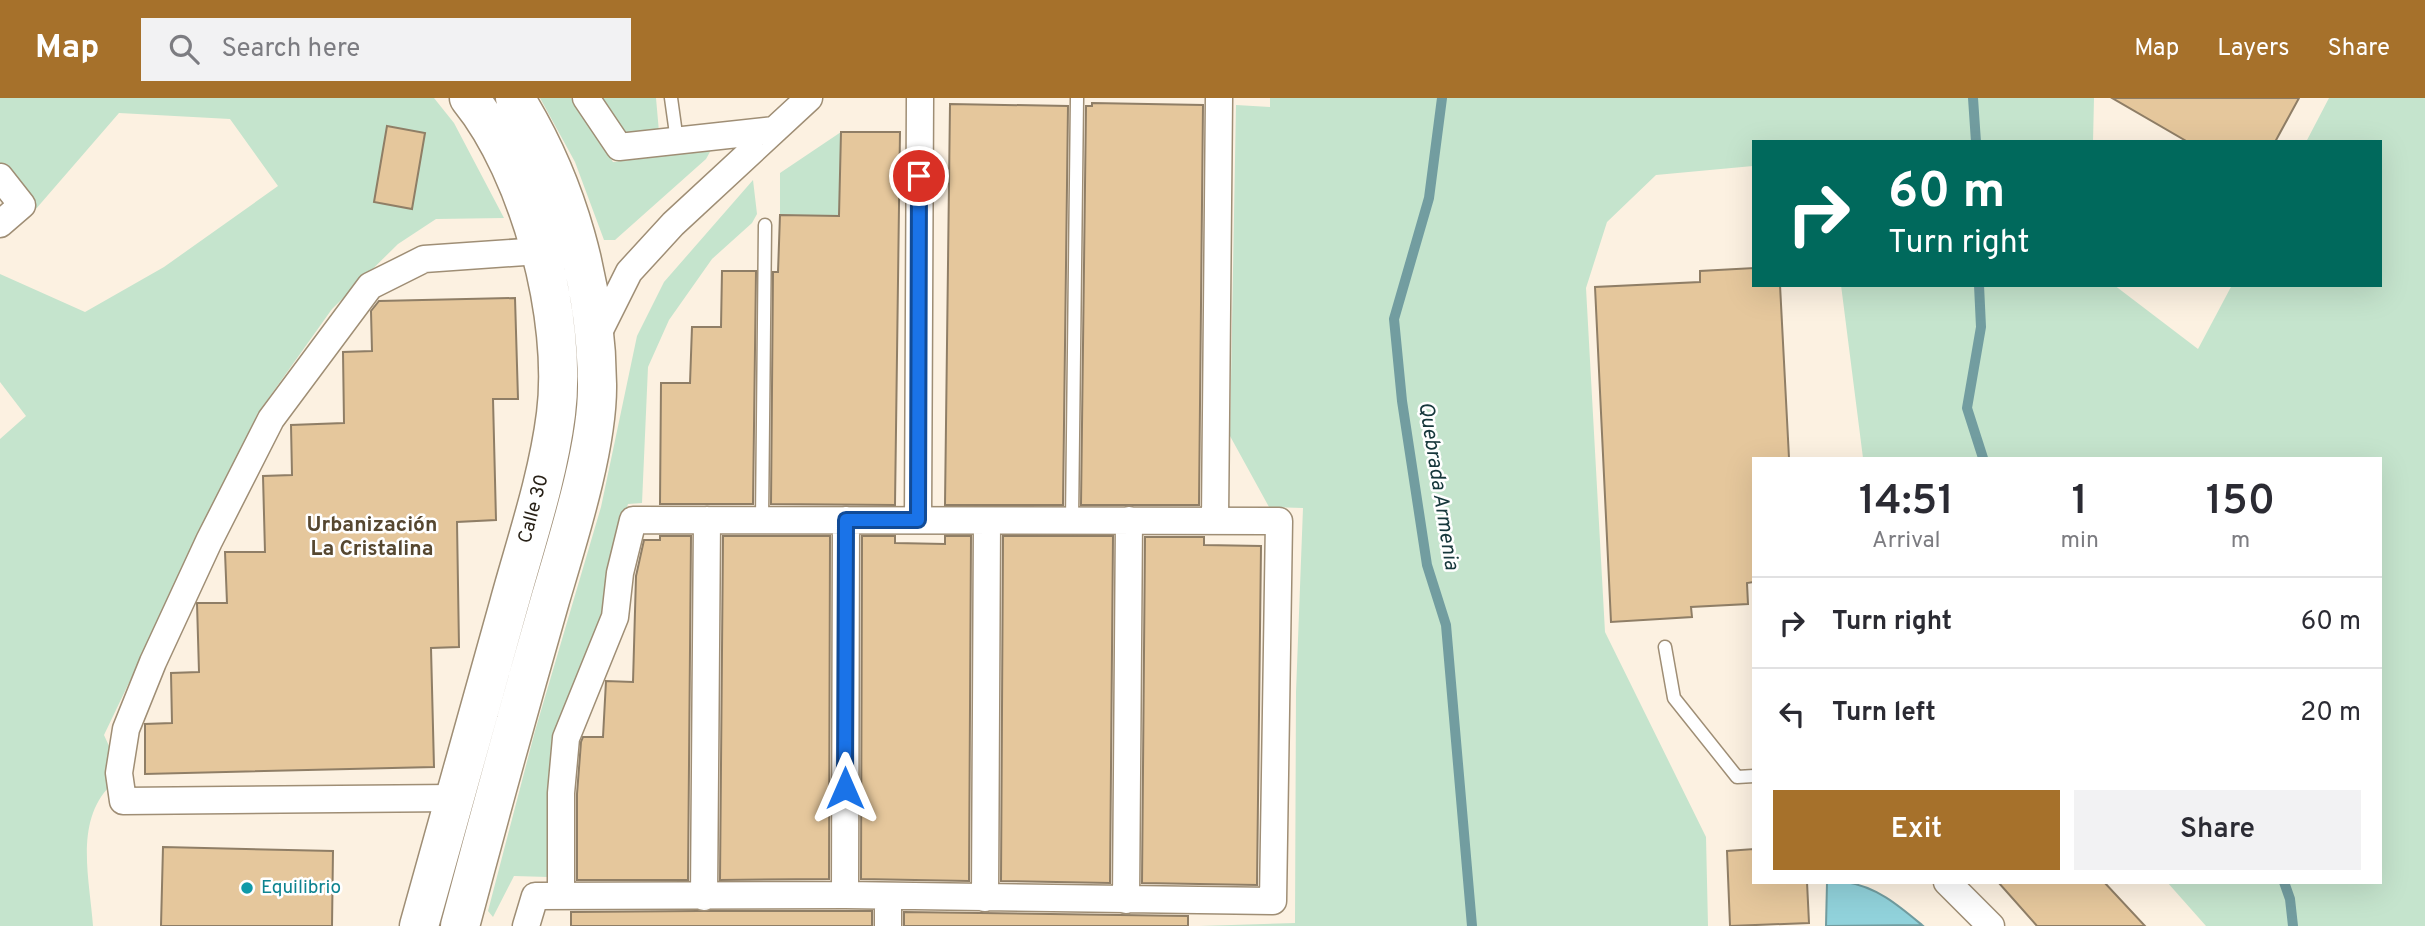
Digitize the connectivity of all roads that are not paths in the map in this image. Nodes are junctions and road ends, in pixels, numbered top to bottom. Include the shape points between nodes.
1 (469, 98) edge
2 (516, 98) edge
3 (586, 98) edge
4 (671, 98) edge
5 (809, 98) edge
6 (920, 98) edge
7 (1077, 98) edge
8 (1219, 98) edge
9 (774, 130) junction
10 (677, 141) junction
11 (0, 177) edge
12 (0, 224) edge
13 (765, 225) dead end
14 (539, 251) junction
15 (594, 342) junction
16 (707, 520) junction
17 (762, 520) junction
18 (846, 520) junction
19 (918, 520) junction
20 (1072, 520) junction
21 (1129, 520) junction
22 (1215, 520) junction
23 (986, 522) junction
24 (1665, 647) dead end
25 (1752, 776) edge
26 (454, 798) junction
27 (1949, 884) edge
28 (845, 895) junction
29 (548, 896) junction
30 (704, 897) junction
31 (888, 897) junction
32 (985, 898) junction
33 (1126, 900) junction
34 (419, 926) edge
35 (460, 926) edge
36 (526, 926) edge
37 (888, 926) edge
38 (1991, 926) edge

1 - 14 main road, Calle 30 via 523,192
2 - 15 main road, Calle 30 via 556,176 590,290
3 - 10 street via 619,147
4 - 10 lane
5 - 9 street
6 - 19 street
7 - 20 lane
8 - 22 street
9 - 10 street
9 - 15 street via 673,223 629,272
11 - 12 street via 22,205
13 - 17 lane
14 - 26 main road, Calle 30 via 554,322 556,413 528,536
14 - 26 street via 424,259 370,286 271,419 153,662 127,729 119,773 123,801
15 - 35 main road, Calle 30 via 597,385 586,463
16 - 17 street
16 - 29 street via 634,520 620,573 615,617 566,738
16 - 30 street
17 - 18 street
18 - 19 street
18 - 28 street
19 - 23 street
20 - 21 street
20 - 23 street
21 - 22 street
21 - 33 street
22 - 33 street via 1279,521 1273,901
23 - 32 street
24 - 25 lane via 1674,698 1737,777
26 - 34 main road, Calle 30
27 - 38 street
28 - 30 street
28 - 31 street
29 - 30 street
29 - 36 street
31 - 32 street
31 - 37 street
32 - 33 street

